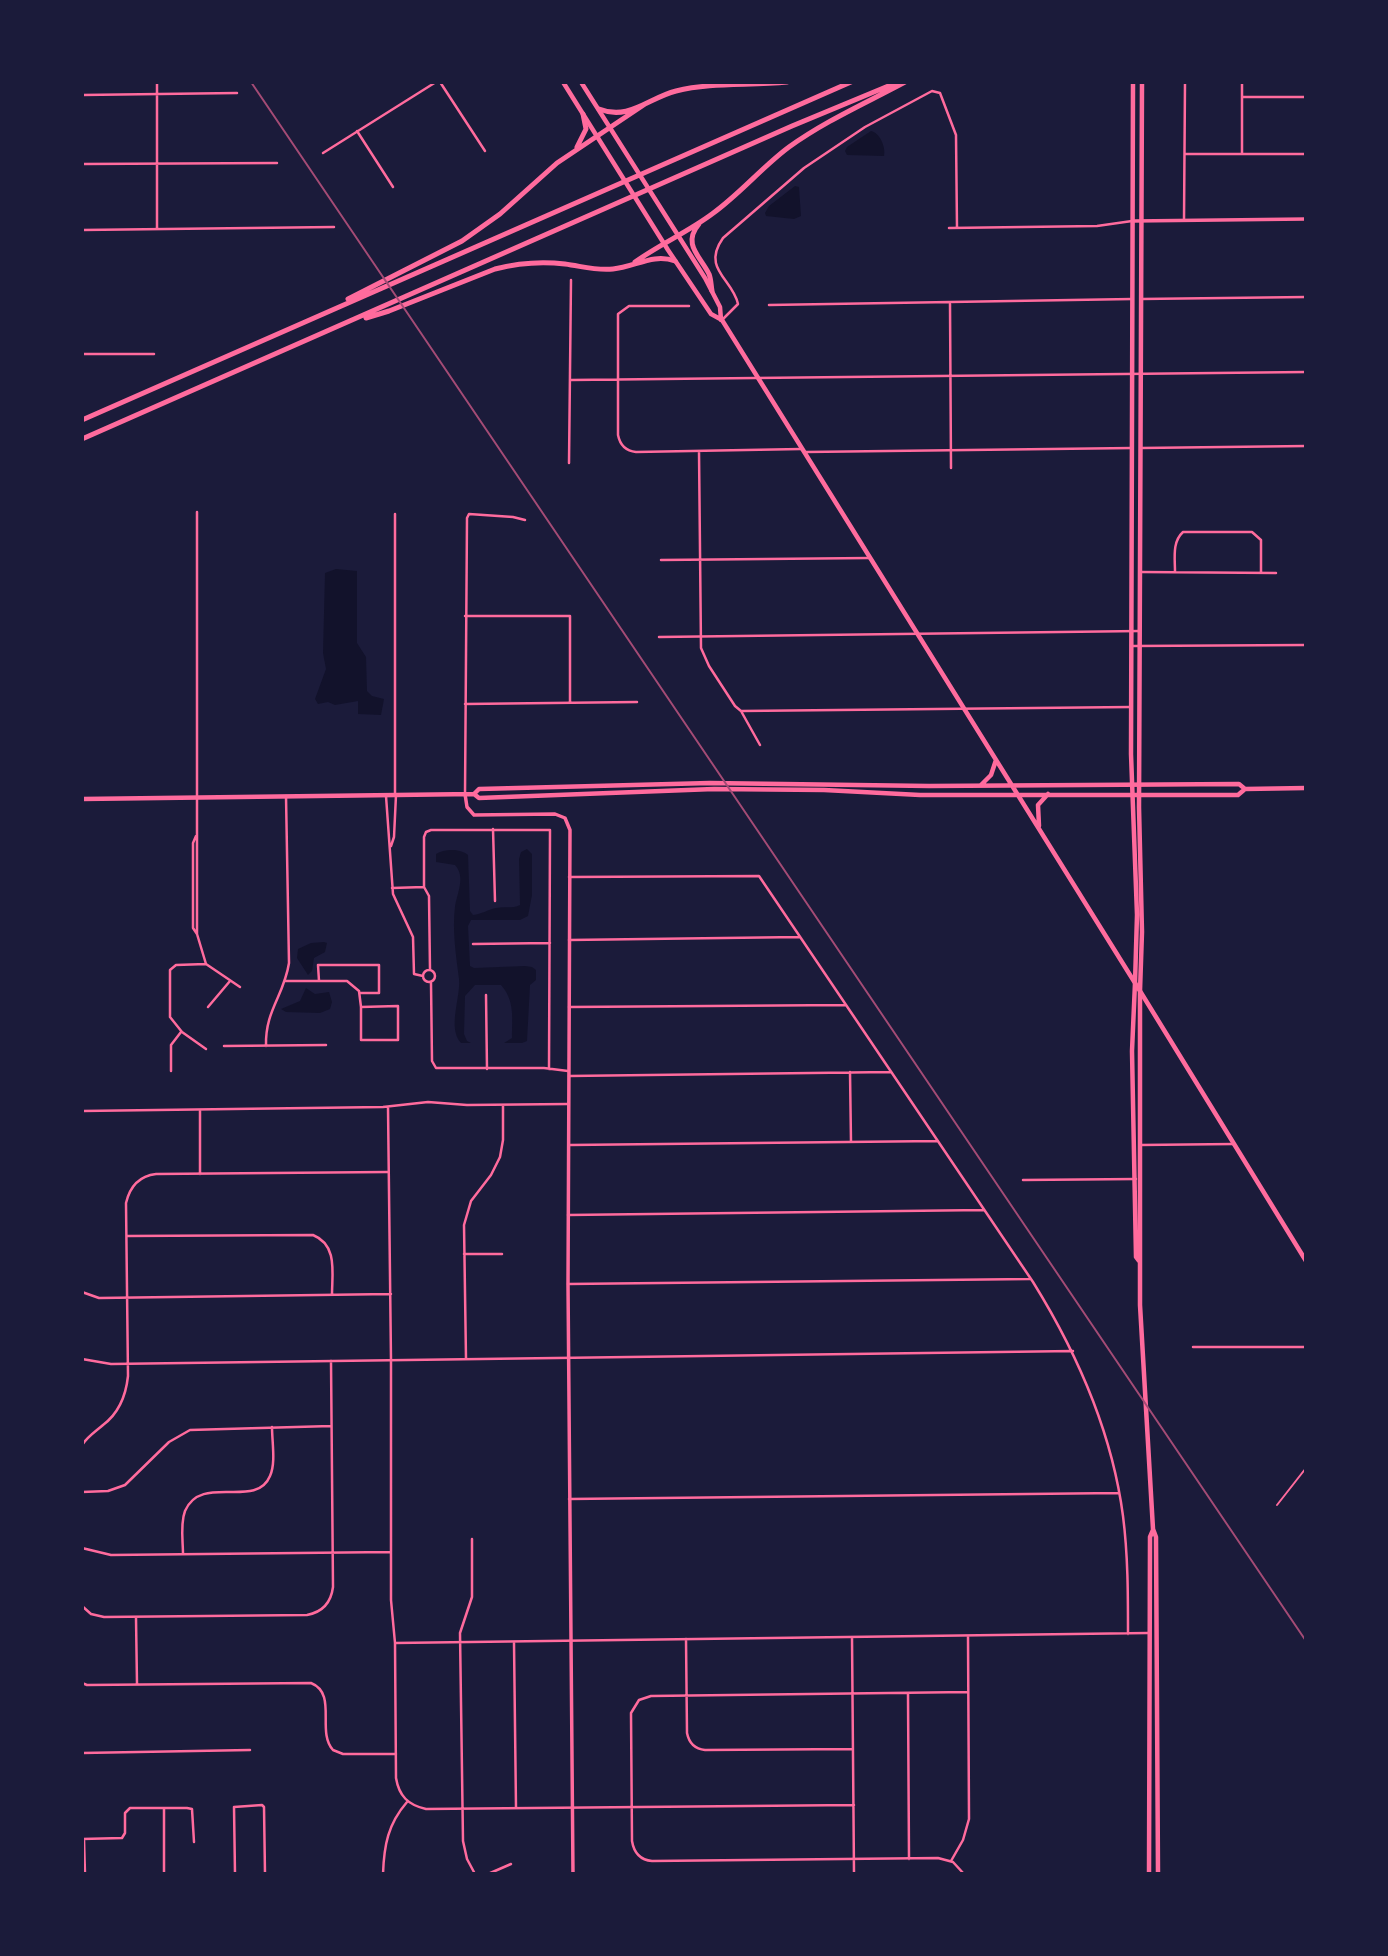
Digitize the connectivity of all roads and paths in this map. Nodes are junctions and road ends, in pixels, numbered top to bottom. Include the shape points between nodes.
1 (157, 82) edge
2 (438, 82) edge
3 (563, 82) edge
4 (580, 82) edge
5 (786, 82) edge
6 (851, 82) edge
7 (898, 82) edge
8 (905, 82) edge
9 (1133, 82) edge
10 (1142, 82) edge
11 (1185, 82) edge
12 (1242, 82) edge
13 (237, 93) dead end
14 (157, 94) junction
15 (82, 95) edge
16 (1242, 97) junction
17 (1305, 97) edge
18 (646, 104) junction
19 (599, 108) junction
20 (583, 114) junction
21 (611, 128) junction
22 (357, 131) junction
23 (597, 137) junction
24 (575, 150) junction
25 (485, 151) dead end
26 (323, 153) dead end
27 (1185, 154) junction
28 (1242, 154) junction
29 (1306, 154) edge
30 (277, 163) dead end
31 (82, 164) edge
32 (157, 164) junction
33 (393, 187) dead end
34 (704, 219) junction
35 (1306, 219) edge
36 (1142, 220) junction
37 (1185, 220) junction
38 (1132, 221) junction
39 (334, 226) dead end
40 (949, 228) dead end
41 (957, 228) junction
42 (157, 229) junction
43 (82, 230) edge
44 (678, 236) junction
45 (664, 243) junction
46 (676, 261) junction
47 (632, 264) junction
48 (403, 275) junction
49 (571, 280) dead end
50 (712, 290) junction
51 (1306, 298) edge
52 (1132, 299) junction
53 (1140, 299) junction
54 (950, 302) junction
55 (769, 305) dead end
56 (689, 306) dead end
57 (388, 309) junction
58 (722, 320) junction
59 (82, 354) edge
60 (154, 354) dead end
61 (1306, 372) edge
62 (1132, 374) junction
63 (1140, 374) junction
64 (950, 377) junction
65 (757, 378) junction
66 (618, 379) junction
67 (571, 380) junction
68 (82, 420) edge
69 (82, 439) edge
70 (1306, 446) edge
71 (1132, 448) junction
72 (1140, 448) junction
73 (699, 450) junction
74 (802, 450) junction
75 (951, 451) junction
76 (569, 463) dead end
77 (951, 468) dead end
78 (197, 512) dead end
79 (395, 514) dead end
80 (525, 520) dead end
81 (869, 558) junction
82 (700, 559) junction
83 (660, 560) dead end
84 (1140, 572) junction
85 (1175, 572) junction
86 (1261, 572) junction
87 (1276, 572) dead end
88 (465, 616) junction
89 (1131, 631) junction
90 (1140, 631) junction
91 (917, 634) junction
92 (659, 636) dead end
93 (701, 636) junction
94 (1305, 645) edge
95 (1131, 646) junction
96 (1140, 646) junction
97 (637, 702) dead end
98 (570, 703) junction
99 (465, 704) junction
100 (1131, 707) junction
101 (963, 708) junction
102 (741, 711) junction
103 (760, 745) dead end
104 (996, 759) junction
105 (1131, 785) junction
106 (1140, 785) junction
107 (980, 786) junction
108 (1011, 786) junction
109 (1306, 788) edge
110 (1245, 789) junction
111 (1049, 793) junction
112 (465, 794) junction
113 (474, 794) junction
114 (1017, 794) junction
115 (386, 795) junction
116 (395, 795) junction
117 (1132, 795) junction
118 (1140, 795) junction
119 (286, 796) junction
120 (196, 797) junction
121 (82, 799) edge
122 (494, 829) junction
123 (1039, 830) junction
124 (391, 846) junction
125 (569, 877) junction
126 (424, 887) junction
127 (392, 888) junction
128 (495, 901) dead end
129 (800, 937) junction
130 (569, 940) junction
131 (550, 943) junction
132 (473, 944) dead end
133 (206, 964) junction
134 (430, 970) junction
135 (423, 976) junction
136 (230, 981) junction
137 (286, 981) junction
138 (318, 981) junction
139 (431, 982) junction
140 (1135, 983) junction
141 (240, 987) dead end
142 (1140, 991) junction
143 (360, 993) junction
144 (486, 995) dead end
145 (846, 1005) junction
146 (208, 1007) dead end
147 (361, 1007) junction
148 (568, 1007) junction
149 (182, 1032) junction
150 (326, 1045) dead end
151 (224, 1046) dead end
152 (266, 1046) junction
153 (206, 1049) dead end
154 (487, 1069) junction
155 (549, 1069) junction
156 (171, 1071) dead end
157 (850, 1072) junction
158 (891, 1072) junction
159 (568, 1073) junction
160 (568, 1104) junction
161 (503, 1105) junction
162 (388, 1107) junction
163 (200, 1109) junction
164 (82, 1111) edge
165 (937, 1141) junction
166 (851, 1142) junction
167 (1234, 1144) junction
168 (568, 1145) junction
169 (1140, 1145) junction
170 (389, 1172) junction
171 (200, 1174) junction
172 (1136, 1179) junction
173 (1023, 1180) dead end
174 (984, 1210) junction
175 (568, 1215) junction
176 (127, 1236) junction
177 (464, 1254) junction
178 (502, 1254) dead end
179 (1139, 1261) junction
180 (1306, 1261) edge
181 (1030, 1279) junction
182 (568, 1284) junction
183 (82, 1292) edge
184 (391, 1294) junction
185 (332, 1295) junction
186 (128, 1297) junction
187 (1193, 1347) dead end
188 (1306, 1347) edge
189 (1073, 1351) junction
190 (568, 1358) junction
191 (82, 1359) edge
192 (466, 1359) junction
193 (391, 1360) junction
194 (331, 1361) junction
195 (128, 1363) junction
196 (331, 1426) junction
197 (272, 1427) junction
198 (82, 1445) edge
199 (1306, 1468) edge
200 (82, 1492) edge
201 (1119, 1493) junction
202 (569, 1499) junction
203 (1277, 1505) dead end
204 (1153, 1530) junction
205 (472, 1539) dead end
206 (82, 1548) edge
207 (391, 1552) junction
208 (333, 1553) junction
209 (183, 1554) junction
210 (82, 1605) edge
211 (136, 1617) junction
212 (1158, 1632) junction
213 (1151, 1633) junction
214 (1128, 1634) junction
215 (968, 1636) junction
216 (852, 1637) junction
217 (686, 1639) junction
218 (571, 1641) junction
219 (514, 1642) junction
220 (395, 1643) junction
221 (460, 1643) junction
222 (82, 1683) edge
223 (137, 1684) junction
224 (968, 1692) junction
225 (908, 1693) junction
226 (853, 1694) junction
227 (686, 1696) junction
228 (853, 1749) junction
229 (250, 1750) dead end
230 (82, 1752) edge
231 (396, 1754) junction
232 (407, 1802) junction
233 (854, 1805) junction
234 (573, 1807) junction
235 (632, 1807) junction
236 (164, 1808) junction
237 (463, 1808) junction
238 (516, 1808) junction
239 (83, 1839) edge
240 (194, 1842) dead end
241 (854, 1859) junction
242 (909, 1859) junction
243 (951, 1861) junction
244 (511, 1864) dead end
245 (85, 1874) edge
246 (164, 1874) edge
247 (235, 1874) edge
248 (265, 1874) edge
249 (383, 1874) edge
250 (475, 1874) edge
251 (488, 1874) edge
252 (573, 1874) edge
253 (854, 1874) edge
254 (964, 1874) edge
255 (1149, 1874) edge
256 (1158, 1874) edge

1 - 14 street
2 - 22 street
2 - 25 street
3 - 20 main road
4 - 19 main road
5 - 18 highway via 693,88
6 - 48 highway
7 - 57 highway via 416,292
8 - 34 highway via 802,138
9 - 38 main road
10 - 36 main road
11 - 27 street
12 - 16 street
13 - 14 street
14 - 15 street
14 - 32 street
16 - 17 street
16 - 28 street
18 - 19 highway via 621,114
18 - 21 highway
19 - 21 main road
20 - 23 main road
20 - 24 highway via 586,129
21 - 23 highway
21 - 44 main road
22 - 26 street
22 - 33 street
23 - 24 highway
23 - 45 main road
24 - 48 highway via 479,230
27 - 28 street
27 - 37 street
28 - 29 street
30 - 32 street
31 - 32 street
32 - 42 street
34 - 44 highway
34 - 50 highway via 691,243 710,276
35 - 37 street
36 - 37 street
36 - 38 street
36 - 53 main road
38 - 41 street via 1097,226
38 - 52 main road
39 - 42 street
40 - 41 street
41 - 58 street via 956,135 938,91 929,91 804,168 727,234 716,260 720,276 738,304
42 - 43 street
44 - 45 highway
44 - 50 main road
45 - 46 main road
45 - 47 highway
46 - 47 highway via 660,257
46 - 58 main road via 711,314
47 - 57 highway via 603,270 547,262 511,265
48 - 68 highway
49 - 67 street
50 - 58 main road
51 - 53 street
52 - 54 street
52 - 62 main road
53 - 63 main road
54 - 55 street
54 - 64 street
56 - 66 street via 621,310
57 - 69 highway
58 - 65 main road
59 - 60 street
61 - 63 street
62 - 63 street
62 - 64 street
62 - 71 main road
63 - 72 main road
64 - 65 street
64 - 75 street
65 - 66 street
65 - 74 main road
66 - 67 street
66 - 73 street via 619,442 624,448 634,452
67 - 76 street
70 - 72 street
71 - 75 street
71 - 89 main road
72 - 84 main road
73 - 74 street
73 - 82 street
74 - 75 street
74 - 81 main road
75 - 77 street
78 - 120 street
79 - 116 street
80 - 88 street via 470,514 467,518
81 - 82 street
81 - 91 main road
82 - 83 street
82 - 93 street
84 - 85 street
84 - 90 main road
85 - 86 street
85 - 86 street via 1175,544 1182,531 1252,532 1261,540
86 - 87 street
88 - 98 street via 570,616
88 - 99 street
89 - 90 street
89 - 91 street
89 - 95 main road
90 - 96 main road
91 - 93 street
91 - 101 main road
92 - 93 street
93 - 102 street via 705,661
94 - 96 street
95 - 96 street
95 - 100 main road
96 - 106 main road
97 - 98 street
98 - 99 street
99 - 112 street
100 - 101 street
100 - 105 main road
101 - 102 street
101 - 104 main road
102 - 103 street
104 - 107 main road via 991,775
104 - 108 main road
105 - 106 main road
105 - 108 main road
105 - 117 main road
106 - 110 main road via 1239,784
106 - 118 main road
107 - 108 main road
107 - 113 main road via 710,783 479,789
108 - 114 main road
109 - 110 main road
110 - 118 main road via 1238,795
111 - 114 main road
111 - 117 main road
111 - 123 main road via 1037,807
112 - 113 main road
112 - 116 main road
112 - 125 street via 474,815 555,814 565,818 570,834
113 - 114 main road via 479,798 518,798 714,789
114 - 123 main road
115 - 116 main road
115 - 119 main road
115 - 124 street
116 - 124 street
117 - 118 main road
117 - 140 main road
118 - 142 main road
119 - 120 main road
119 - 137 street
120 - 121 main road
120 - 133 street via 192,913
122 - 126 street via 426,832
122 - 128 street
122 - 131 street via 550,830
123 - 140 main road
124 - 127 street
125 - 129 street via 759,876
125 - 130 street
126 - 127 street
126 - 134 street via 429,896
127 - 135 street via 413,937 414,974
129 - 130 street
129 - 145 street
130 - 148 street
131 - 132 street
131 - 155 street
133 - 136 street
133 - 149 street via 176,965 169,971 169,1013
134 - 135 street
134 - 139 street via 436,976
135 - 139 street
136 - 141 street
136 - 146 street
137 - 138 street
137 - 152 street via 268,1018
138 - 143 street via 345,981
138 - 143 street via 318,965 379,965 379,993
139 - 154 street via 435,1067
140 - 142 main road
140 - 172 main road
142 - 167 main road
142 - 169 main road
143 - 147 street
144 - 154 street
145 - 148 street
145 - 158 street
147 - 147 street via 398,1006 398,1040 361,1040
148 - 159 street
149 - 153 street
149 - 156 street via 171,1045
150 - 152 street
151 - 152 street
154 - 155 street
155 - 159 street
157 - 158 street
157 - 159 street
157 - 166 street
158 - 165 street
159 - 160 street
160 - 161 street
160 - 168 street
161 - 162 street via 428,1102
161 - 177 street via 502,1151 470,1205 464,1225
162 - 163 street
162 - 170 street
163 - 164 street
163 - 171 street
165 - 166 street
165 - 174 street
166 - 168 street
167 - 169 street
167 - 180 main road
168 - 175 street
169 - 179 main road
170 - 171 street
170 - 184 street
171 - 176 street via 152,1175 134,1184 127,1200
172 - 173 street
172 - 179 main road
174 - 175 street
174 - 181 street
175 - 182 street
176 - 185 street via 313,1235 330,1251
176 - 186 street
177 - 178 street
177 - 192 street
179 - 204 main road
181 - 182 street
181 - 189 street
182 - 190 street
183 - 186 street via 98,1298
184 - 185 street
184 - 193 street
185 - 186 street
186 - 195 street
187 - 188 street
189 - 190 street
189 - 201 street via 1100,1421
190 - 192 street
190 - 202 street
191 - 195 street
192 - 193 street
193 - 194 street
193 - 207 street
194 - 195 street
194 - 196 street
195 - 198 street via 121,1404
196 - 197 street
196 - 208 street
197 - 200 street via 186,1432 169,1442 125,1485
197 - 209 street via 268,1480 254,1490 211,1492 193,1500 184,1515
199 - 203 lane
201 - 202 street
201 - 214 street
202 - 218 street
204 - 212 main road
204 - 213 main road
205 - 221 street via 472,1597
206 - 209 street via 109,1555
207 - 208 street
207 - 220 street
208 - 209 street
208 - 211 street via 332,1595 315,1613
210 - 211 street via 100,1617
211 - 223 street
212 - 213 street
212 - 256 main road
213 - 214 street
213 - 255 main road
214 - 215 street
215 - 216 street
215 - 224 street
216 - 217 street
216 - 226 street
217 - 218 street
217 - 227 street
218 - 219 street
218 - 234 street
219 - 221 street
219 - 238 street
220 - 221 street
220 - 231 street
221 - 237 street
222 - 223 street
223 - 231 street via 308,1683 325,1697 326,1737 331,1748 344,1754
224 - 225 street
224 - 243 street via 969,1819
225 - 226 street
225 - 242 street
226 - 227 street
226 - 228 street
227 - 228 street via 689,1740 698,1749
227 - 235 street via 649,1696 639,1700 631,1713
228 - 233 street
229 - 230 street
231 - 232 street via 397,1785
232 - 237 street via 423,1809
232 - 249 street via 389,1828
233 - 235 street
233 - 241 street
234 - 235 street
234 - 238 street
234 - 252 street
235 - 241 street via 633,1848 638,1856 651,1861
236 - 239 street via 127,1809 121,1838
236 - 240 street via 192,1809
236 - 246 street
237 - 238 street
237 - 250 street via 464,1852
239 - 245 street
241 - 242 street
241 - 253 street
242 - 243 street
243 - 254 street
244 - 251 street
247 - 248 street via 234,1807 262,1805

